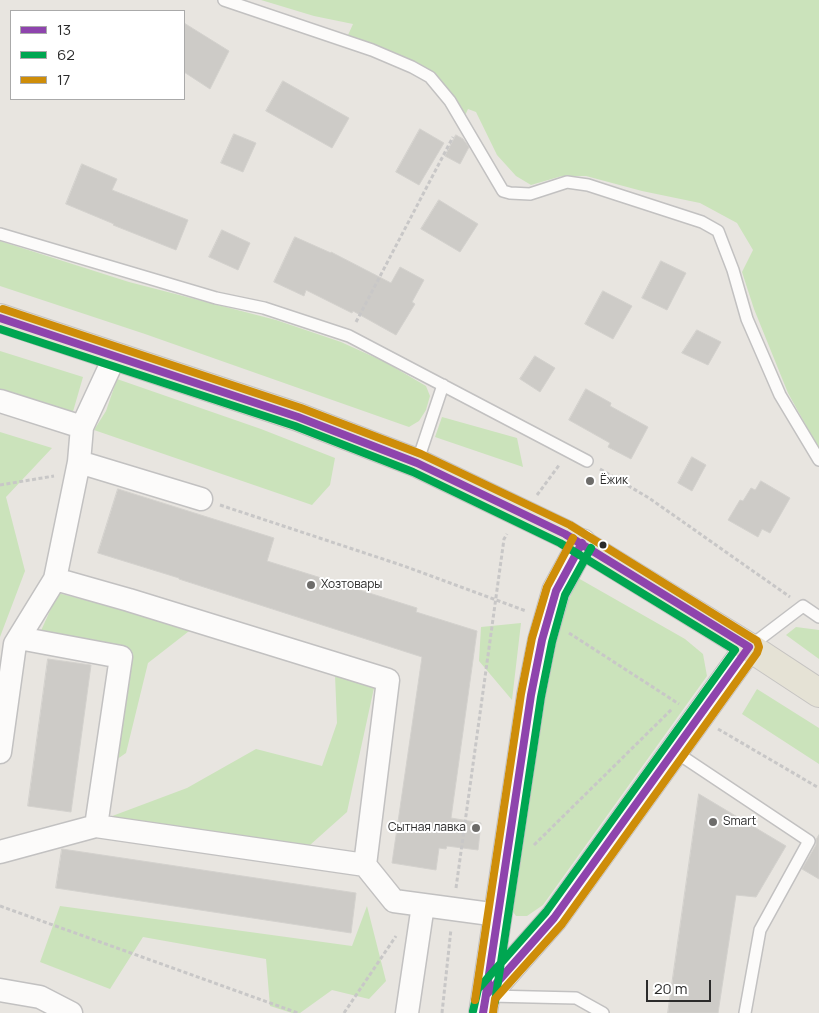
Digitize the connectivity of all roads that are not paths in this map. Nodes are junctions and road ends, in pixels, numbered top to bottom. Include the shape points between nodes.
1 (224, 0) edge
2 (0, 234) edge
3 (0, 318) edge
4 (115, 356) junction
5 (443, 385) junction
6 (0, 401) edge
7 (82, 427) junction
8 (819, 460) edge
9 (587, 461) road end
10 (78, 462) junction
11 (418, 462) junction
12 (201, 498) road end
13 (582, 543) junction
14 (55, 579) junction
15 (819, 617) edge
16 (19, 638) junction
17 (749, 647) junction
18 (819, 693) edge
19 (0, 746) edge
20 (674, 750) junction
21 (96, 826) junction
22 (0, 852) edge
23 (365, 865) junction
24 (423, 905) junction
25 (498, 915) junction
26 (541, 932) junction
27 (0, 990) edge
28 (484, 1004) edge
29 (71, 1013) edge
30 (407, 1013) edge
31 (603, 1013) edge
32 (745, 1013) edge

1 - 8 lane via 372,50 430,77 450,101 503,191 530,194 567,182 588,185 702,222 718,231 750,328 780,395
2 - 5 lane via 216,298 264,308 349,336
3 - 4 main road
4 - 7 street
4 - 11 main road via 298,417
5 - 9 lane
5 - 11 lane
6 - 7 street
7 - 10 street
10 - 12 street
10 - 14 street
11 - 13 main road
13 - 17 main road
13 - 25 street via 556,592 542,640
14 - 16 street
14 - 23 street via 388,680
15 - 17 lane via 803,606
16 - 19 street via 15,644
16 - 21 street via 121,657
17 - 18 main road
17 - 20 street via 688,710
20 - 26 street
20 - 32 lane via 809,841 760,930
21 - 22 street
21 - 23 street
23 - 24 street via 394,901
24 - 25 street
24 - 30 street
25 - 26 street via 513,928
25 - 28 street
26 - 28 street
27 - 29 street via 40,997
28 - 31 lane via 576,998

